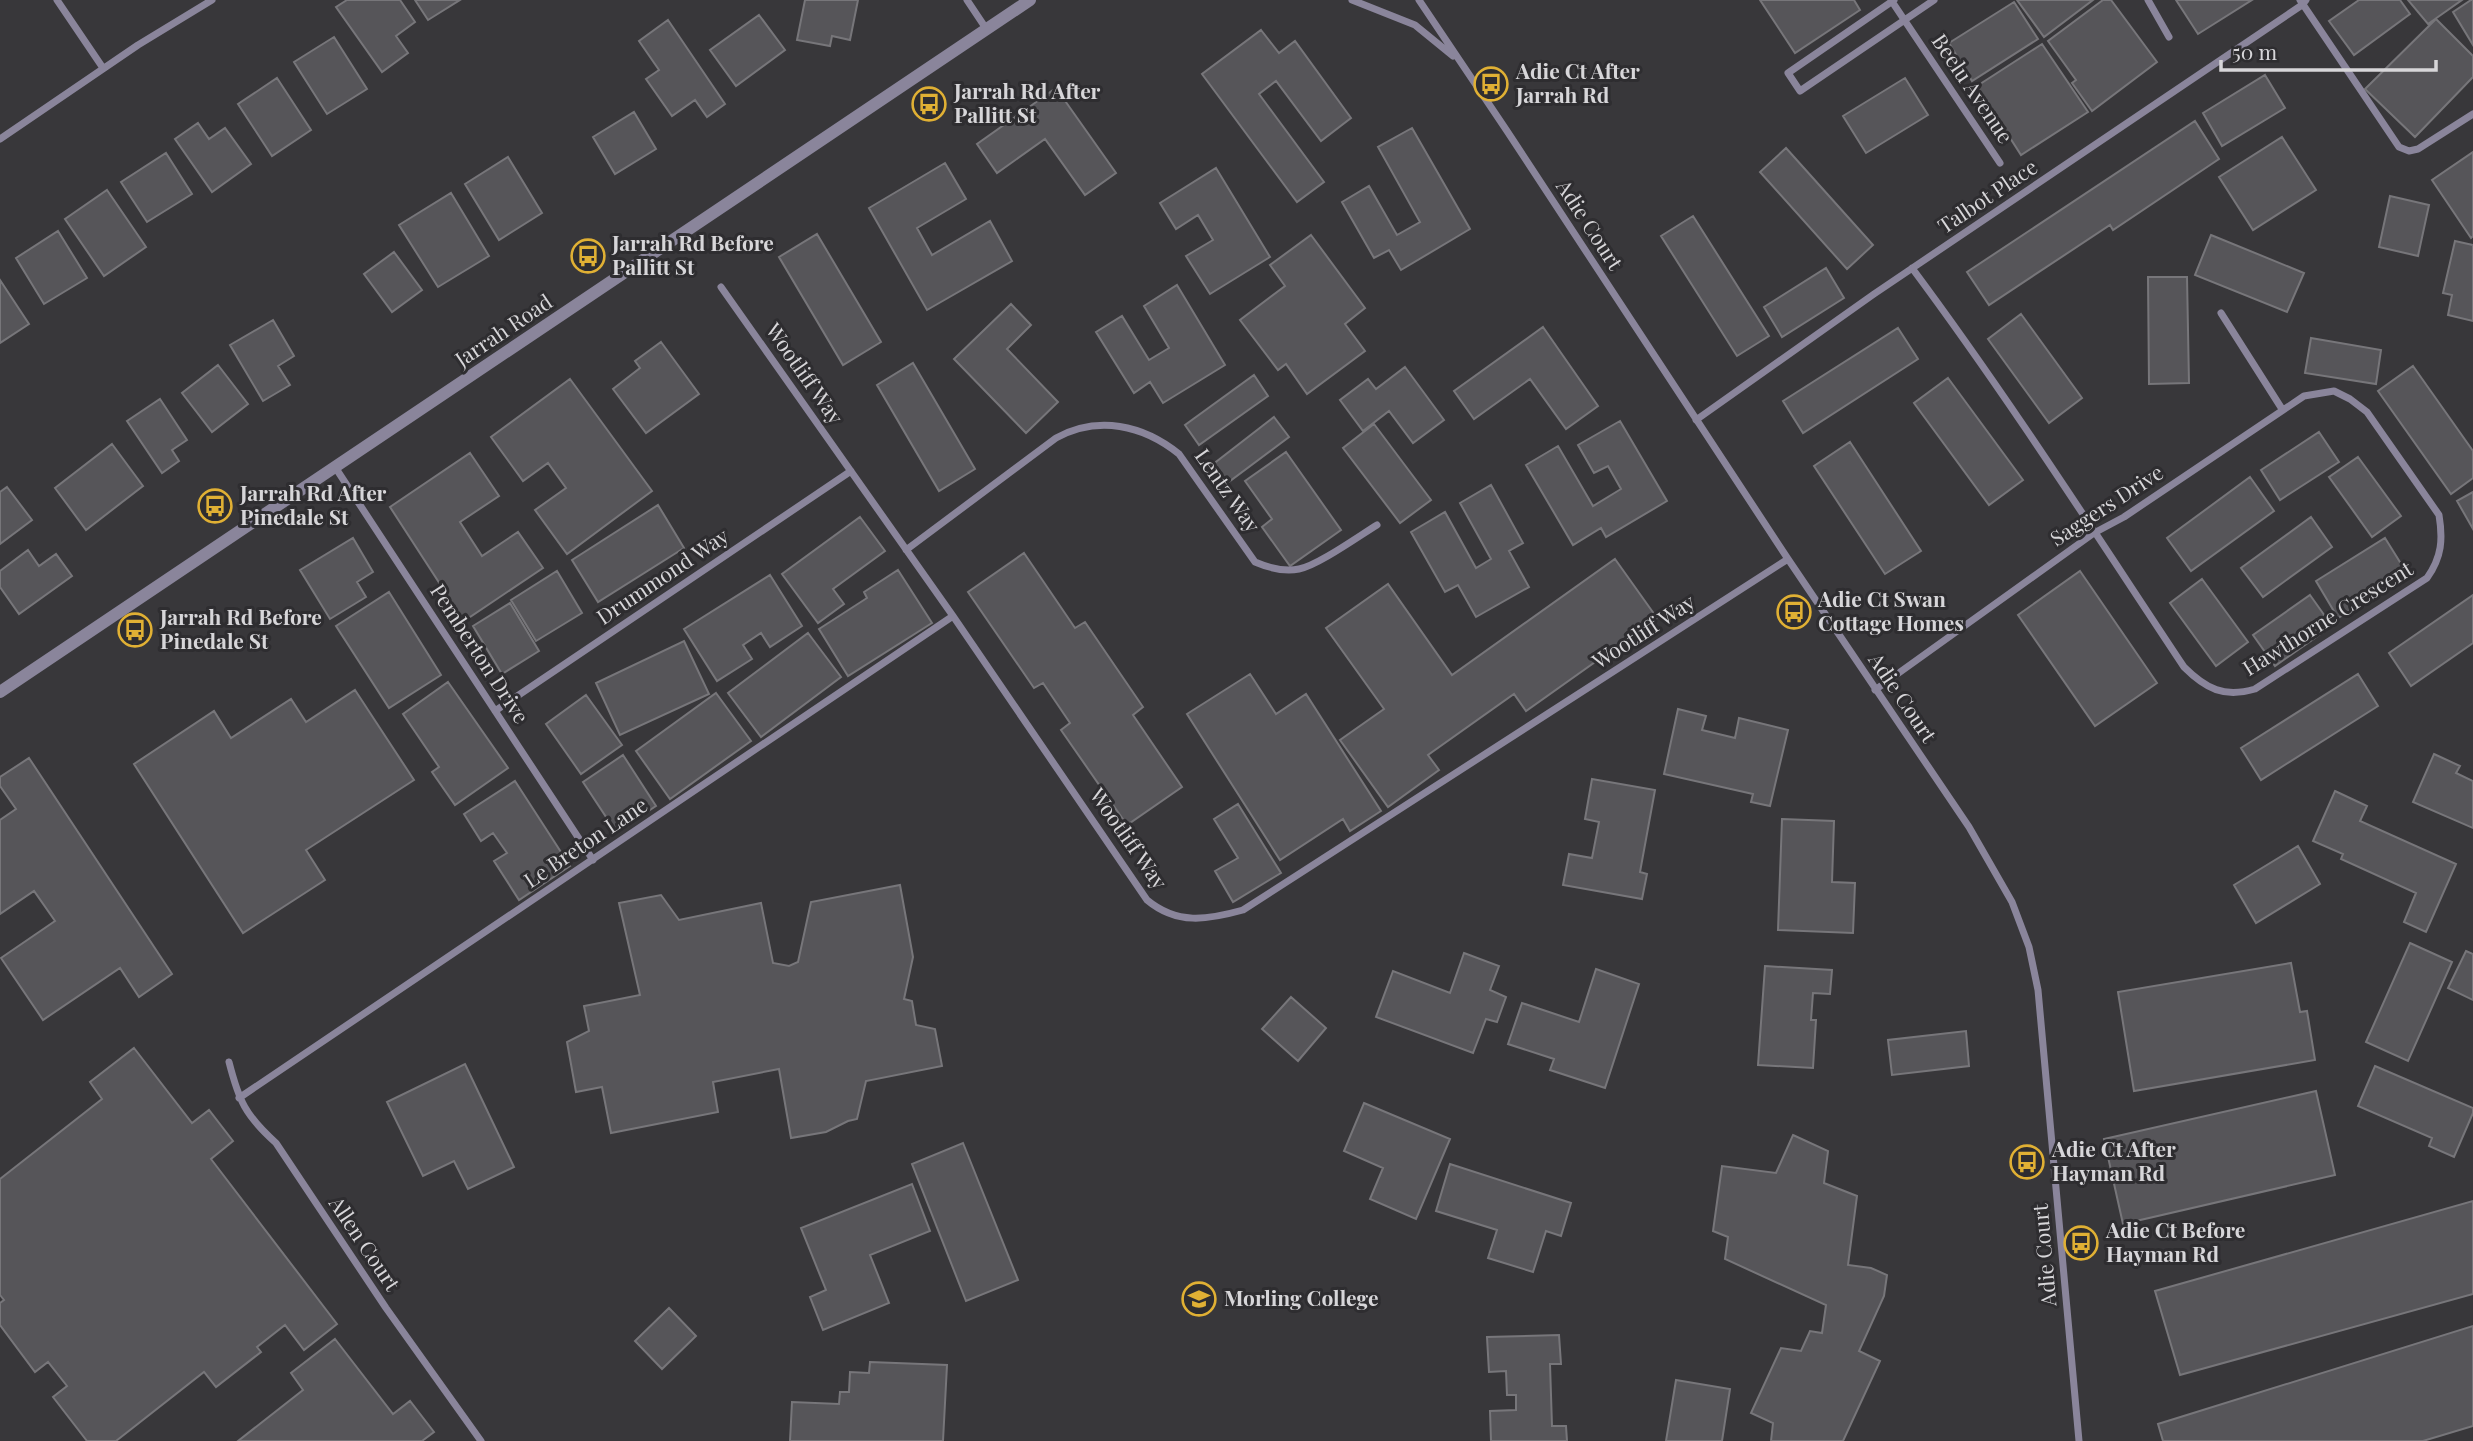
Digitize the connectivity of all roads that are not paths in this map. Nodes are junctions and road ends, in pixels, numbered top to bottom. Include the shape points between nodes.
1 (57, 0) edge
2 (212, 0) edge
3 (967, 0) edge
4 (1030, 0) edge
5 (1352, 0) edge
6 (1419, 0) edge
7 (1893, 0) edge
8 (1934, 0) edge
9 (2148, 0) edge
10 (2302, 2) edge
11 (1904, 19) junction
12 (987, 30) junction
13 (2169, 37) dead end
14 (1459, 61) junction
15 (103, 68) junction
16 (2473, 114) edge
17 (0, 139) edge
18 (2000, 163) dead end
19 (1912, 268) junction
20 (721, 287) dead end
21 (2221, 313) dead end
22 (2282, 409) junction
23 (2367, 412) joint
24 (1696, 420) junction
25 (335, 467) junction
26 (851, 471) junction
27 (1377, 525) dead end
28 (2094, 533) junction
29 (906, 550) junction
30 (1788, 559) junction
31 (953, 616) junction
32 (1875, 690) junction
33 (0, 692) edge
34 (495, 711) junction
35 (593, 859) junction
36 (229, 1062) dead end
37 (239, 1098) junction
38 (481, 1441) edge
39 (2079, 1441) edge

1 - 15 street
2 - 15 street
3 - 12 street
4 - 12 street, Jarrah Road
5 - 14 street, Adie Court via 1415,25
6 - 14 street, Adie Court
7 - 11 street, Beelu Avenue
7 - 11 street via 1788,73 1800,91
8 - 11 street
9 - 13 street
10 - 16 street via 2399,147 2418,149
10 - 19 street, Talbot Place
11 - 18 street, Beelu Avenue
12 - 25 street, Jarrah Road
14 - 24 street, Adie Court
15 - 17 street
19 - 24 street, Talbot Place
19 - 28 street
20 - 26 street, Wootliff Way
21 - 22 street
22 - 23 street, Saggers Drive via 2304,396 2334,391
22 - 28 street, Saggers Drive
23 - 28 street, Hawthorne Crescent via 2439,515 2442,534 2437,565 2427,578 2255,689 2238,694 2198,681
24 - 30 street, Adie Court
25 - 33 street, Jarrah Road
25 - 34 street, Pemberton Drive
26 - 29 street, Wootliff Way
26 - 34 street, Drummond Way
27 - 29 street, Lentz Way via 1300,569 1268,568 1255,562 1179,454 1138,430 1093,425 1056,438
28 - 32 street, Saggers Drive
29 - 31 street, Wootliff Way
30 - 31 street, Wootliff Way via 1243,910 1198,918 1162,912 1147,900
30 - 32 street, Adie Court
31 - 35 street, Le Breton Lane
32 - 39 street, Adie Court via 1969,827 2011,902 2029,947 2038,990
34 - 35 street, Pemberton Drive
35 - 37 street, Le Breton Lane
36 - 37 street, Allen Court
37 - 38 street, Allen Court via 256,1125 276,1143

